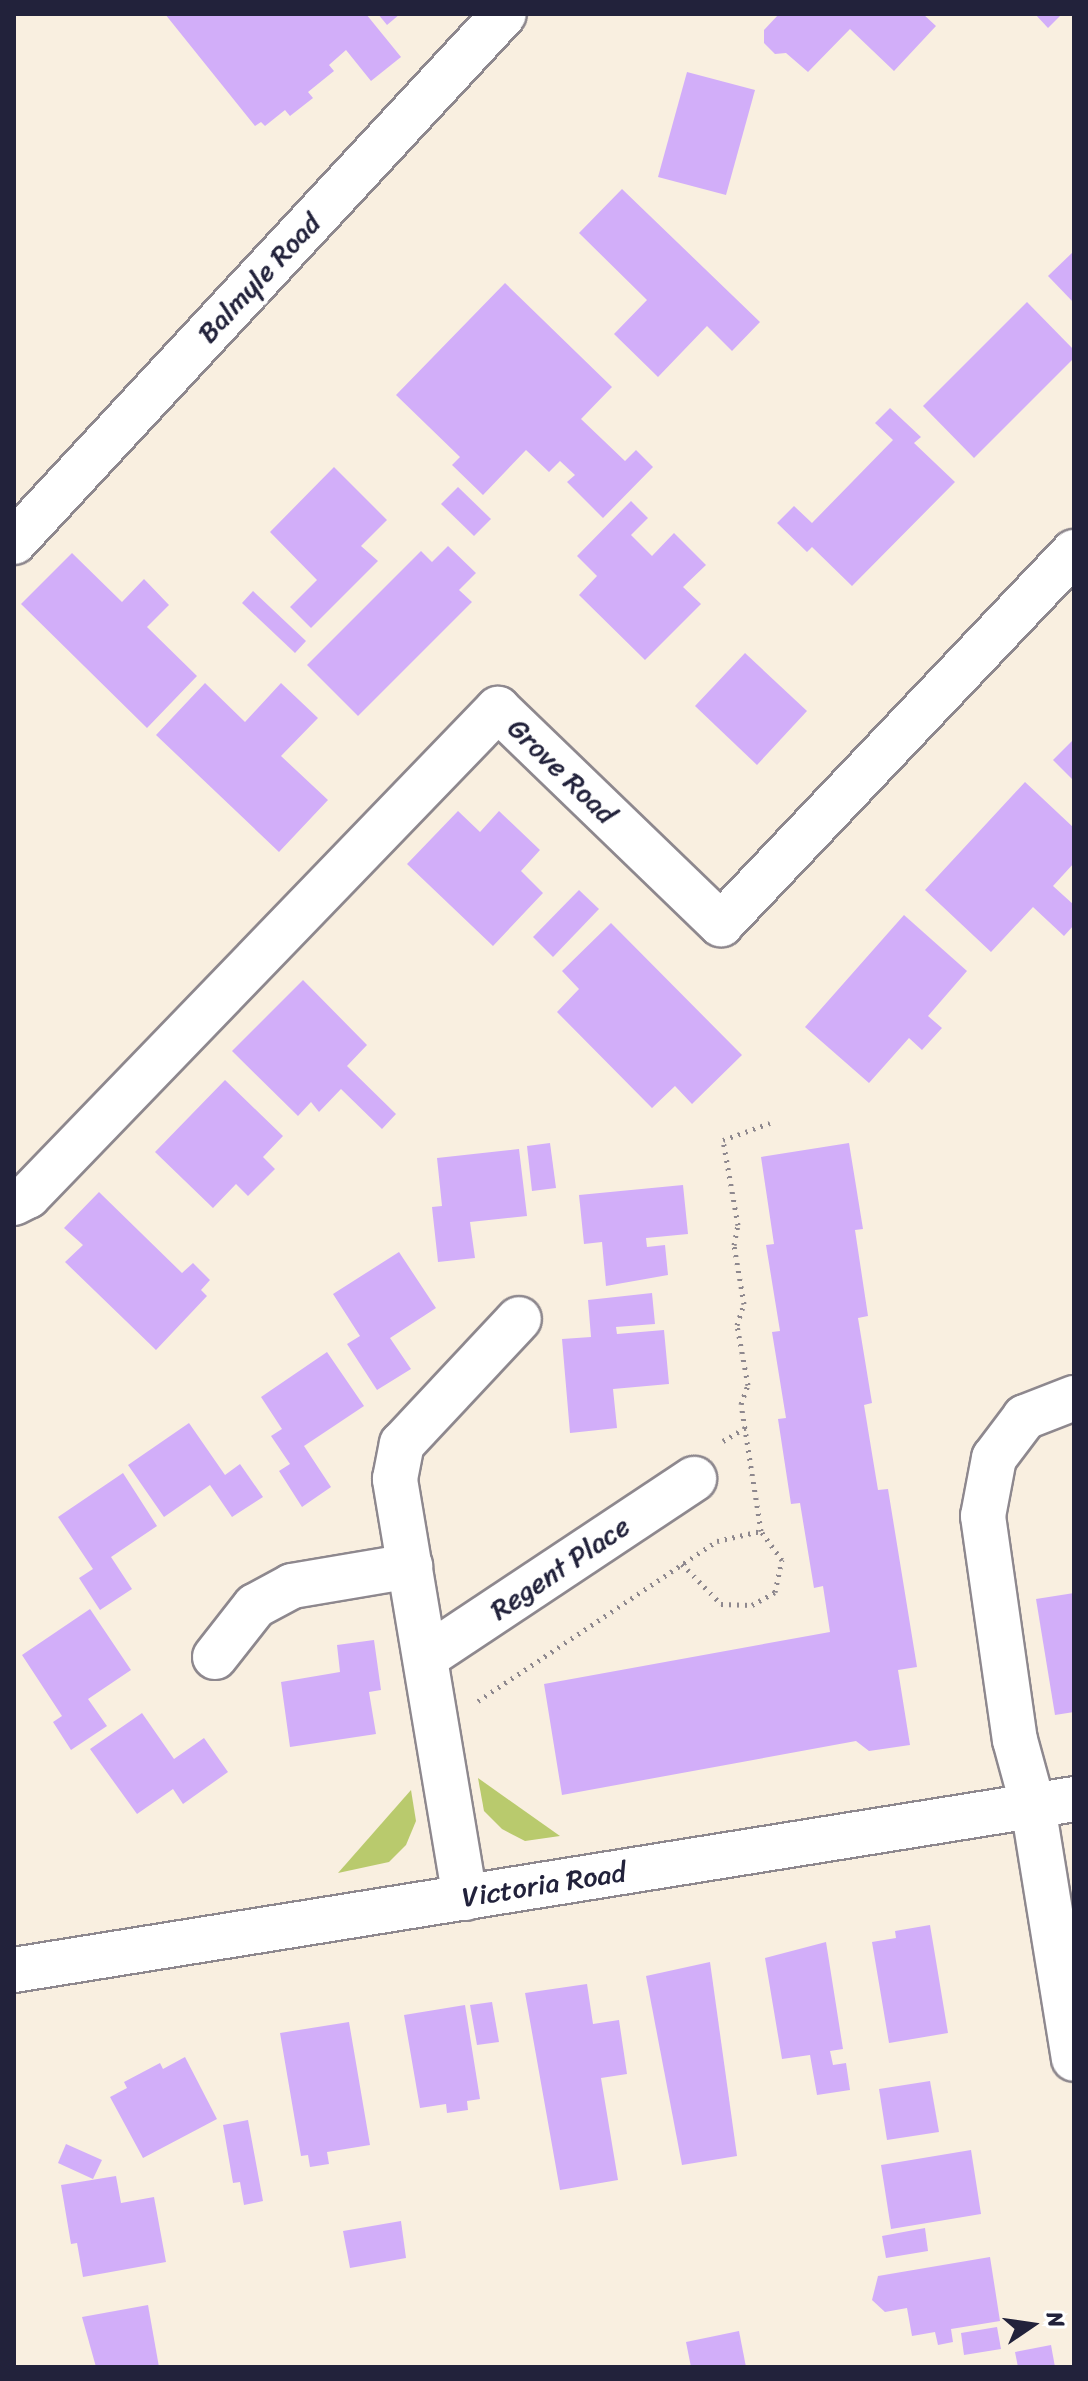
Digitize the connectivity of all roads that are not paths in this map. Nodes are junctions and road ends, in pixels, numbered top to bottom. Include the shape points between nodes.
1 (504, 14) edge
2 (14, 542) edge
3 (1074, 552) edge
4 (14, 1203) edge
5 (519, 1319) dead end
6 (1074, 1398) edge
7 (694, 1479) dead end
8 (410, 1566) junction
9 (215, 1657) dead end
10 (426, 1657) junction
11 (1054, 1803) edge
12 (1060, 1886) edge
13 (465, 1898) junction
14 (14, 1970) edge
15 (1074, 2059) edge

1 - 2 street, Balmyle Road
3 - 4 street, Grove Road via 721,924 498,709 28,1196
5 - 8 street via 402,1444 395,1479
6 - 11 street via 1025,1417 994,1458 983,1516 1015,1740
7 - 10 street, Regent Place
8 - 9 street via 292,1586 255,1606
8 - 10 street
10 - 13 street
11 - 12 street
11 - 13 street, Victoria Road
12 - 15 street
13 - 14 street, Victoria Road

